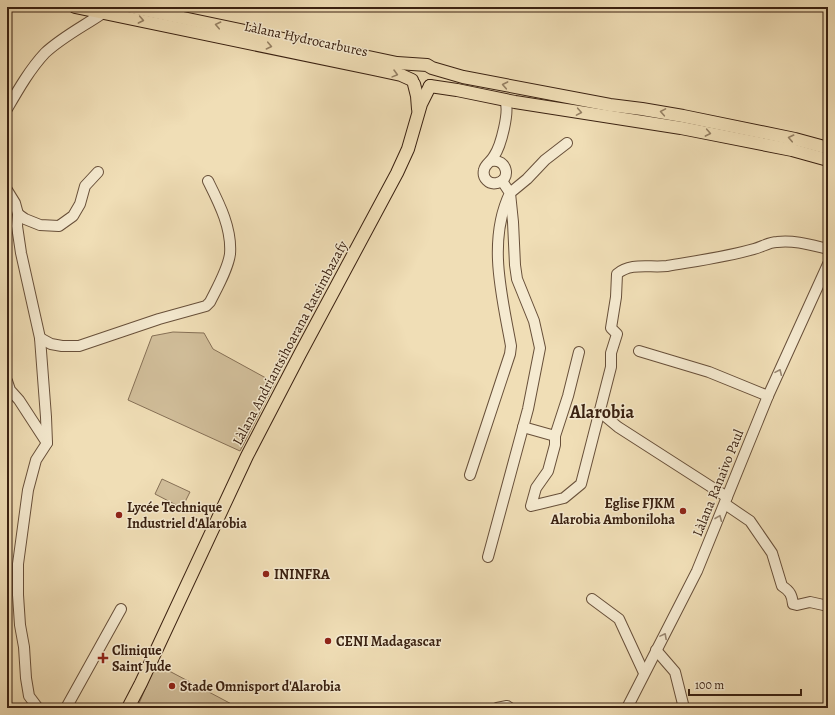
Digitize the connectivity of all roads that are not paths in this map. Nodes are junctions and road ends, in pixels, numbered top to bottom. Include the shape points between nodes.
1 (76, 7) edge
2 (131, 7) edge
3 (103, 13) junction
4 (426, 66) junction
5 (413, 82) junction
6 (430, 86) junction
7 (510, 101) junction
8 (7, 109) edge
9 (416, 120) junction
10 (567, 143) dead end
11 (828, 148) edge
12 (828, 160) edge
13 (491, 161) junction
14 (504, 165) junction
15 (98, 172) dead end
16 (208, 181) dead end
17 (502, 181) junction
18 (7, 190) edge
19 (510, 193) junction
20 (18, 214) junction
21 (828, 249) edge
22 (828, 264) edge
23 (825, 278) edge
24 (40, 338) junction
25 (639, 351) dead end
26 (579, 352) dead end
27 (8, 386) edge
28 (768, 396) junction
29 (600, 412) junction
30 (523, 427) junction
31 (555, 436) junction
32 (47, 443) junction
33 (470, 475) dead end
34 (726, 501) junction
35 (488, 558) dead end
36 (592, 599) dead end
37 (828, 606) edge
38 (122, 609) dead end
39 (656, 650) junction
40 (644, 673) junction
41 (38, 708) edge
42 (66, 708) edge
43 (128, 708) edge
44 (497, 708) edge
45 (510, 708) edge
46 (627, 708) edge
47 (684, 708) edge

1 - 3 main road, Làlana Hydrocarbures
4 -> 2 main road, Làlana Hydrocarbures via 397,63
3 -> 5 main road, Làlana Hydrocarbures via 223,36 395,74
3 - 8 street via 46,53 30,72
4 - 5 main road via 414,69
4 - 6 main road via 435,74
11 -> 4 main road, Làlana Hydrocarbures via 683,116 463,77
5 - 6 main road, Làlana Hydrocarbures via 420,88
5 - 9 main road via 417,96
6 - 7 main road, Làlana Hydrocarbures
6 - 9 main road, Làlana Andriantsihoarana Ratsimbazafy
7 -> 12 main road, Làlana Hydrocarbures via 681,128 792,150
7 - 13 street via 502,139
7 - 14 street via 502,155
9 - 43 main road, Làlana Andriantsihoarana Ratsimbazafy via 408,149 397,173 247,456
10 - 19 street
13 - 14 street via 498,161
13 - 17 street via 484,169 484,176 492,183
14 - 17 street via 506,175
15 - 20 street via 85,186 80,204 73,216 59,226 40,225
16 - 24 street via 221,206 230,254 226,268 206,306 159,318 79,346 51,344
17 - 19 street
18 - 20 street
19 - 30 street via 517,279 534,321 540,348
19 - 33 street via 504,204 498,240 499,282 510,354
20 - 24 street via 21,253
21 - 29 street via 796,241 775,242 754,249 667,266 623,269 617,274 611,328 617,334 611,354 612,367
22 - 23 street, Làlana Ranaivo Paul
28 -> 23 street, Làlana Ranaivo Paul
24 - 32 street
25 - 28 street via 709,372
26 - 31 street
27 - 32 street
28 - 34 street, Làlana Ranaivo Paul
29 - 31 street via 581,484 564,498 531,506 536,488 548,471
29 - 34 street
30 - 31 street
30 - 35 street
32 - 41 street via 36,460 28,490 18,564 20,625 26,678 29,696
34 - 37 street via 750,521 772,553 782,586 789,590 793,604 810,602
39 -> 34 street, Làlana Ranaivo Paul via 697,571
36 - 40 street via 619,620
38 - 42 street
39 - 40 street, Làlana Ranaivo Paul
39 - 47 street via 674,672
40 - 46 street, Làlana Ranaivo Paul
44 - 45 street

